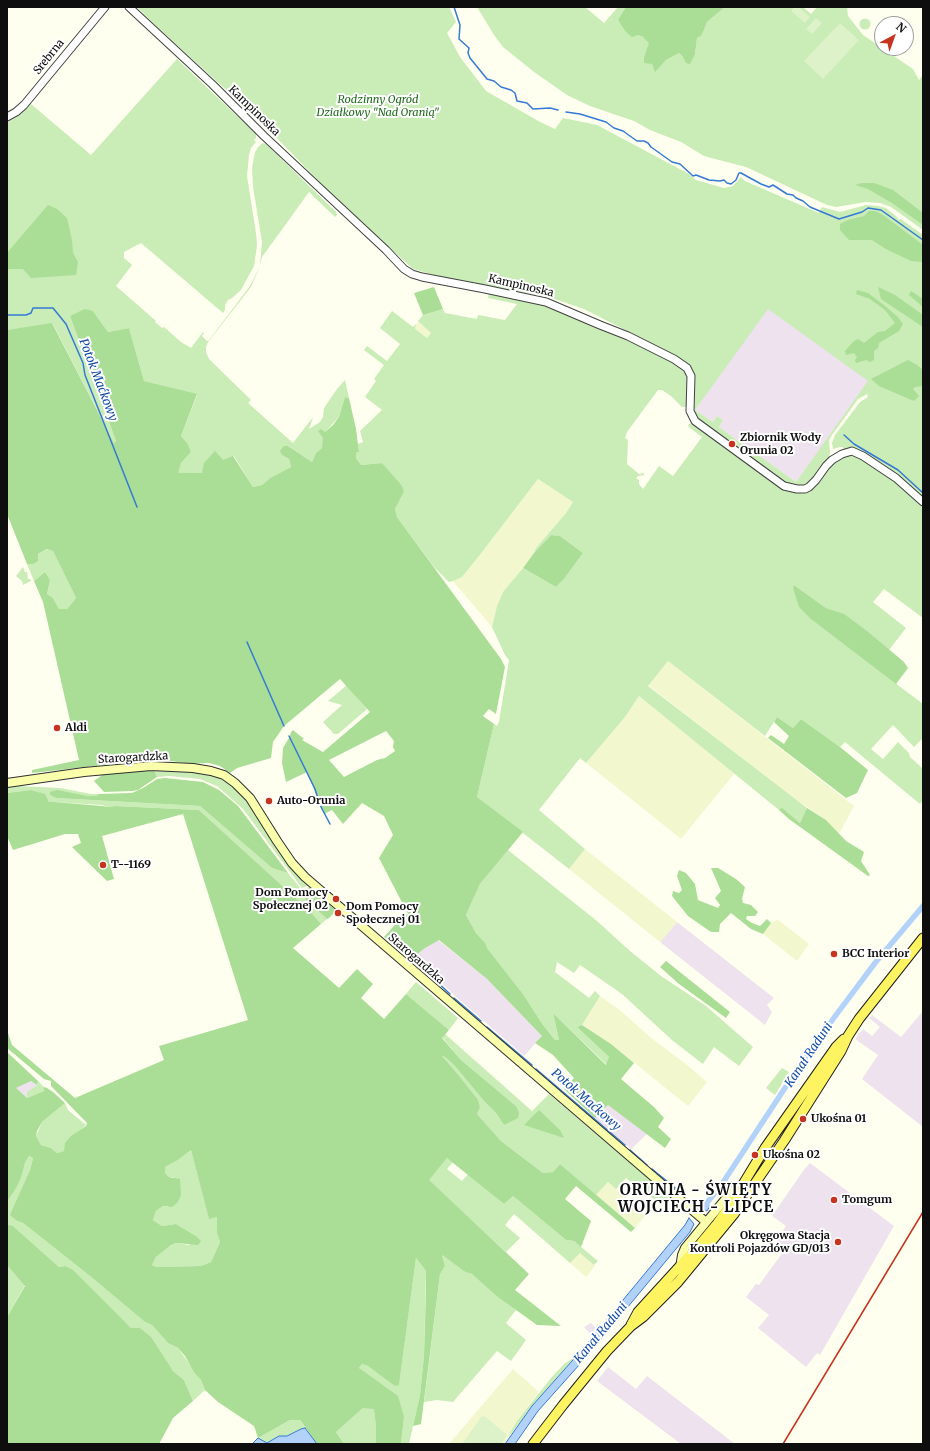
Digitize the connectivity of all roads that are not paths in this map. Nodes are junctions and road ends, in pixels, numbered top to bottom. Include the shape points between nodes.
1 (104, 7) edge
2 (129, 7) edge
3 (7, 117) edge
4 (923, 502) edge
5 (7, 783) edge
6 (923, 938) edge
7 (848, 1036) junction
8 (756, 1181) junction
9 (742, 1185) junction
10 (706, 1222) junction
11 (680, 1268) junction
12 (678, 1282) junction
13 (631, 1326) junction
14 (533, 1444) edge

1 - 3 street, Srebrna via 24,105
2 - 4 street, Kampinoska via 412,274 546,302 628,336 674,359 684,365 691,376 690,411 694,421 784,486 797,489 809,487 832,460 845,452 852,452 891,474
5 - 10 main road, Starogardzka via 151,766 194,768 224,775 250,798 285,852 305,877
6 - 7 main road via 868,1006
7 - 8 main road via 841,1051
7 - 9 main road via 836,1047
8 - 9 main road
8 - 12 main road via 734,1214
9 - 10 main road via 732,1191
9 - 11 main road via 716,1225
10 - 11 main road via 683,1252
11 - 12 main road
11 - 13 main road via 638,1312
12 - 13 main road via 643,1318
13 - 14 main road via 606,1352

